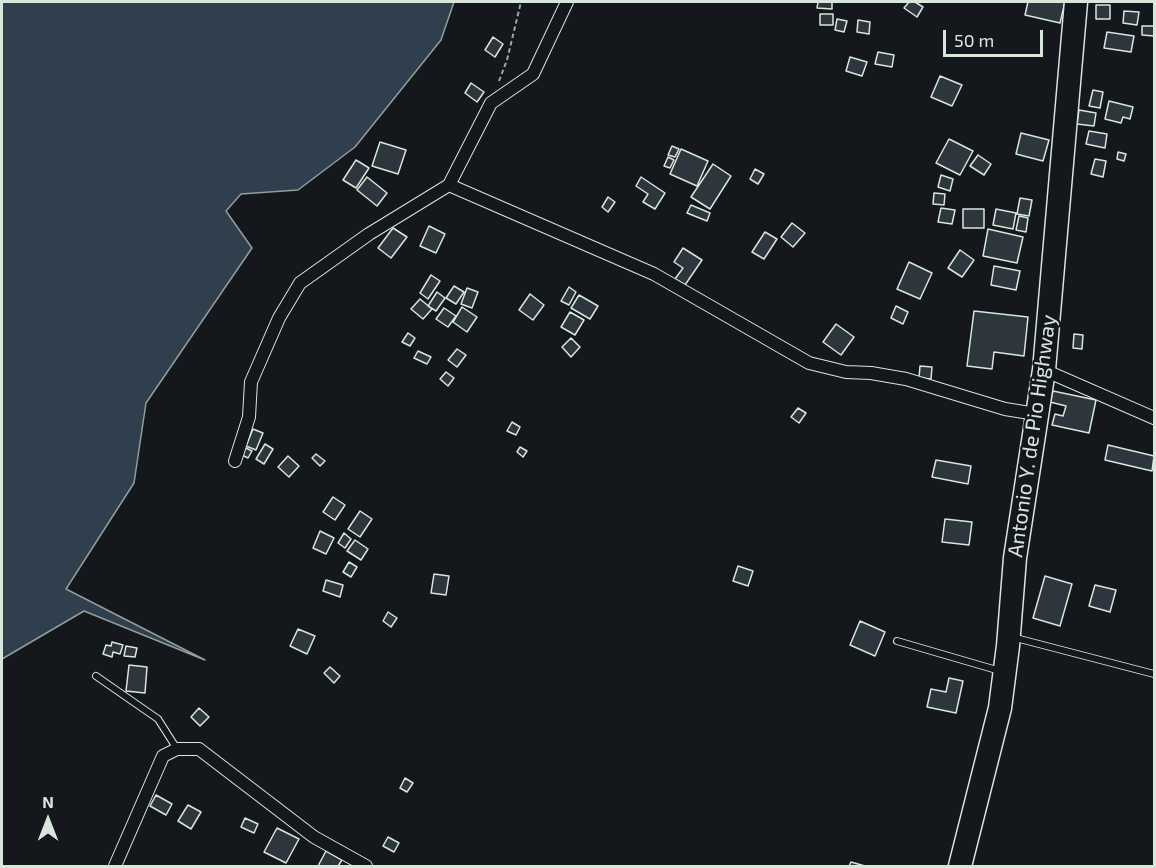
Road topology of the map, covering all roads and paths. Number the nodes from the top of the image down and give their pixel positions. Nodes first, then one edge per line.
1 (521, 2) edge
2 (567, 2) edge
3 (1076, 2) edge
4 (491, 103) junction
5 (449, 185) junction
6 (1044, 370) junction
7 (1036, 414) junction
8 (1155, 418) edge
9 (235, 461) dead end
10 (1009, 636) junction
11 (897, 641) dead end
12 (1004, 673) junction
13 (1155, 674) edge
14 (96, 676) dead end
15 (177, 749) junction
16 (115, 867) edge
17 (366, 867) edge
18 (960, 867) edge

1 - 4 path
2 - 4 street
3 - 6 highway, Antonio Y. de Pio Highway
4 - 5 street
5 - 7 street
5 - 9 street
6 - 7 highway, Antonio Y. de Pio Highway
6 - 8 street
7 - 10 highway, Antonio Y. de Pio Highway
10 - 12 highway, Antonio Y. de Pio Highway
10 - 13 lane
11 - 12 lane
12 - 18 highway, Antonio Y. de Pio Highway
14 - 15 lane
15 - 16 street
15 - 17 street

